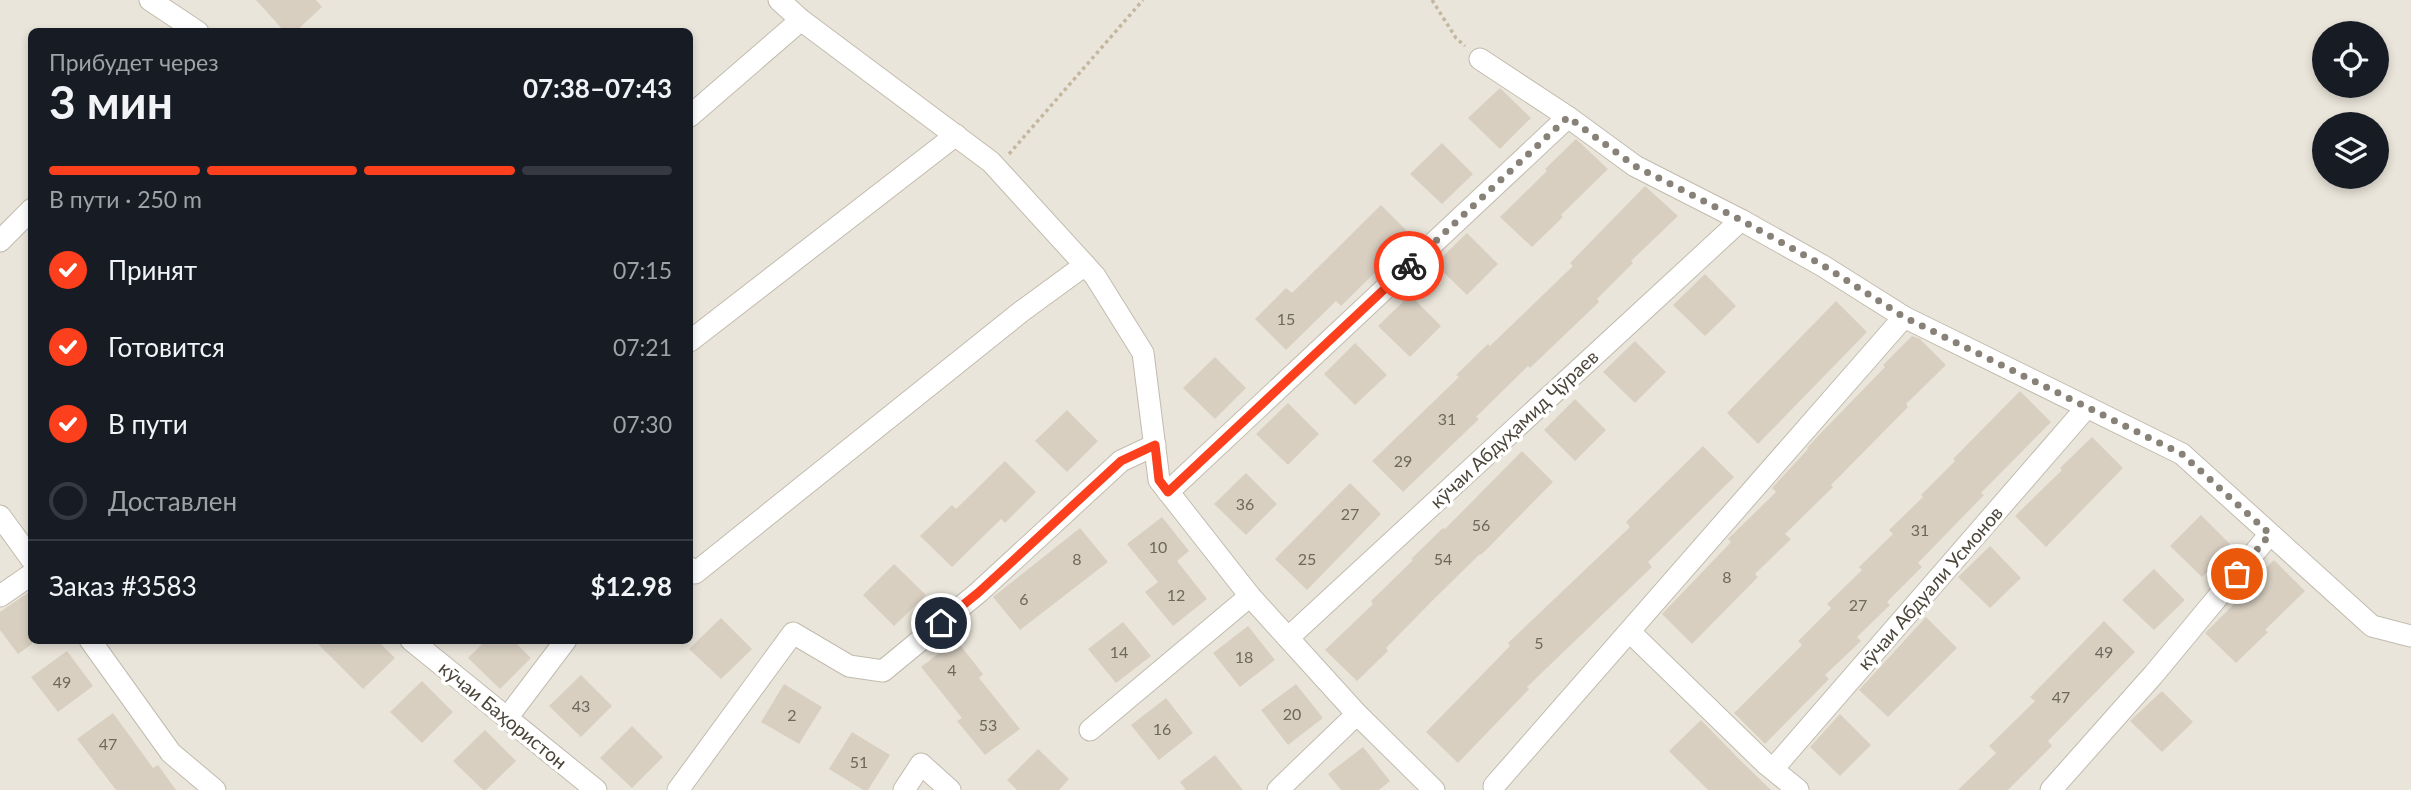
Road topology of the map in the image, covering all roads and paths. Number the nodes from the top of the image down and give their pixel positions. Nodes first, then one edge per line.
1 (150, 0) edge
2 (779, 0) edge
3 (1143, 0) edge
4 (1432, 0) edge
5 (801, 20) junction
6 (192, 28) edge
7 (1480, 59) joint
8 (693, 113) edge
9 (1568, 117) junction
10 (956, 135) junction
11 (998, 168) junction
12 (28, 213) edge
13 (1741, 220) junction
14 (0, 241) edge
15 (1085, 265) junction
16 (1904, 317) junction
17 (693, 339) edge
18 (2087, 407) junction
19 (1155, 445) junction
20 (1168, 492) junction
21 (0, 516) edge
22 (2270, 534) junction
23 (28, 554) edge
24 (693, 571) edge
25 (28, 576) edge
26 (0, 596) edge
27 (1250, 596) junction
28 (1630, 632) junction
29 (2411, 636) edge
30 (1287, 638) junction
31 (93, 644) edge
32 (416, 644) edge
33 (563, 644) edge
34 (1357, 715) junction
35 (506, 718) junction
36 (1090, 730) dead end
37 (1773, 769) junction
38 (1494, 789) edge
39 (215, 790) edge
40 (596, 790) edge
41 (678, 790) edge
42 (904, 790) edge
43 (950, 790) edge
44 (1278, 790) edge
45 (1434, 790) edge
46 (1798, 790) edge
47 (2051, 790) edge

1 - 6 street
2 - 5 street
3 - 11 path
4 - 7 path
5 - 8 street
5 - 10 street
7 - 9 street
9 - 13 street
9 - 20 street
10 - 11 street
10 - 17 street
11 - 15 street
12 - 14 street
13 - 16 street
13 - 30 street, кӯчаи Абдуҳамид Ҷӯраев
15 - 19 street
15 - 24 street
16 - 18 street
16 - 28 street
18 - 22 street
18 - 37 street, кӯчаи Абдуали Усмонов
19 - 20 street
19 - 41 street
20 - 27 street
21 - 23 street
22 - 29 street
22 - 47 street
25 - 26 street
27 - 30 street
27 - 36 street
28 - 37 street
28 - 38 street
30 - 34 street
31 - 39 street
32 - 35 street, кӯчаи Баҳористон
33 - 35 street
34 - 44 street
34 - 45 street
35 - 40 street, кӯчаи Баҳористон
37 - 46 street
42 - 43 street

